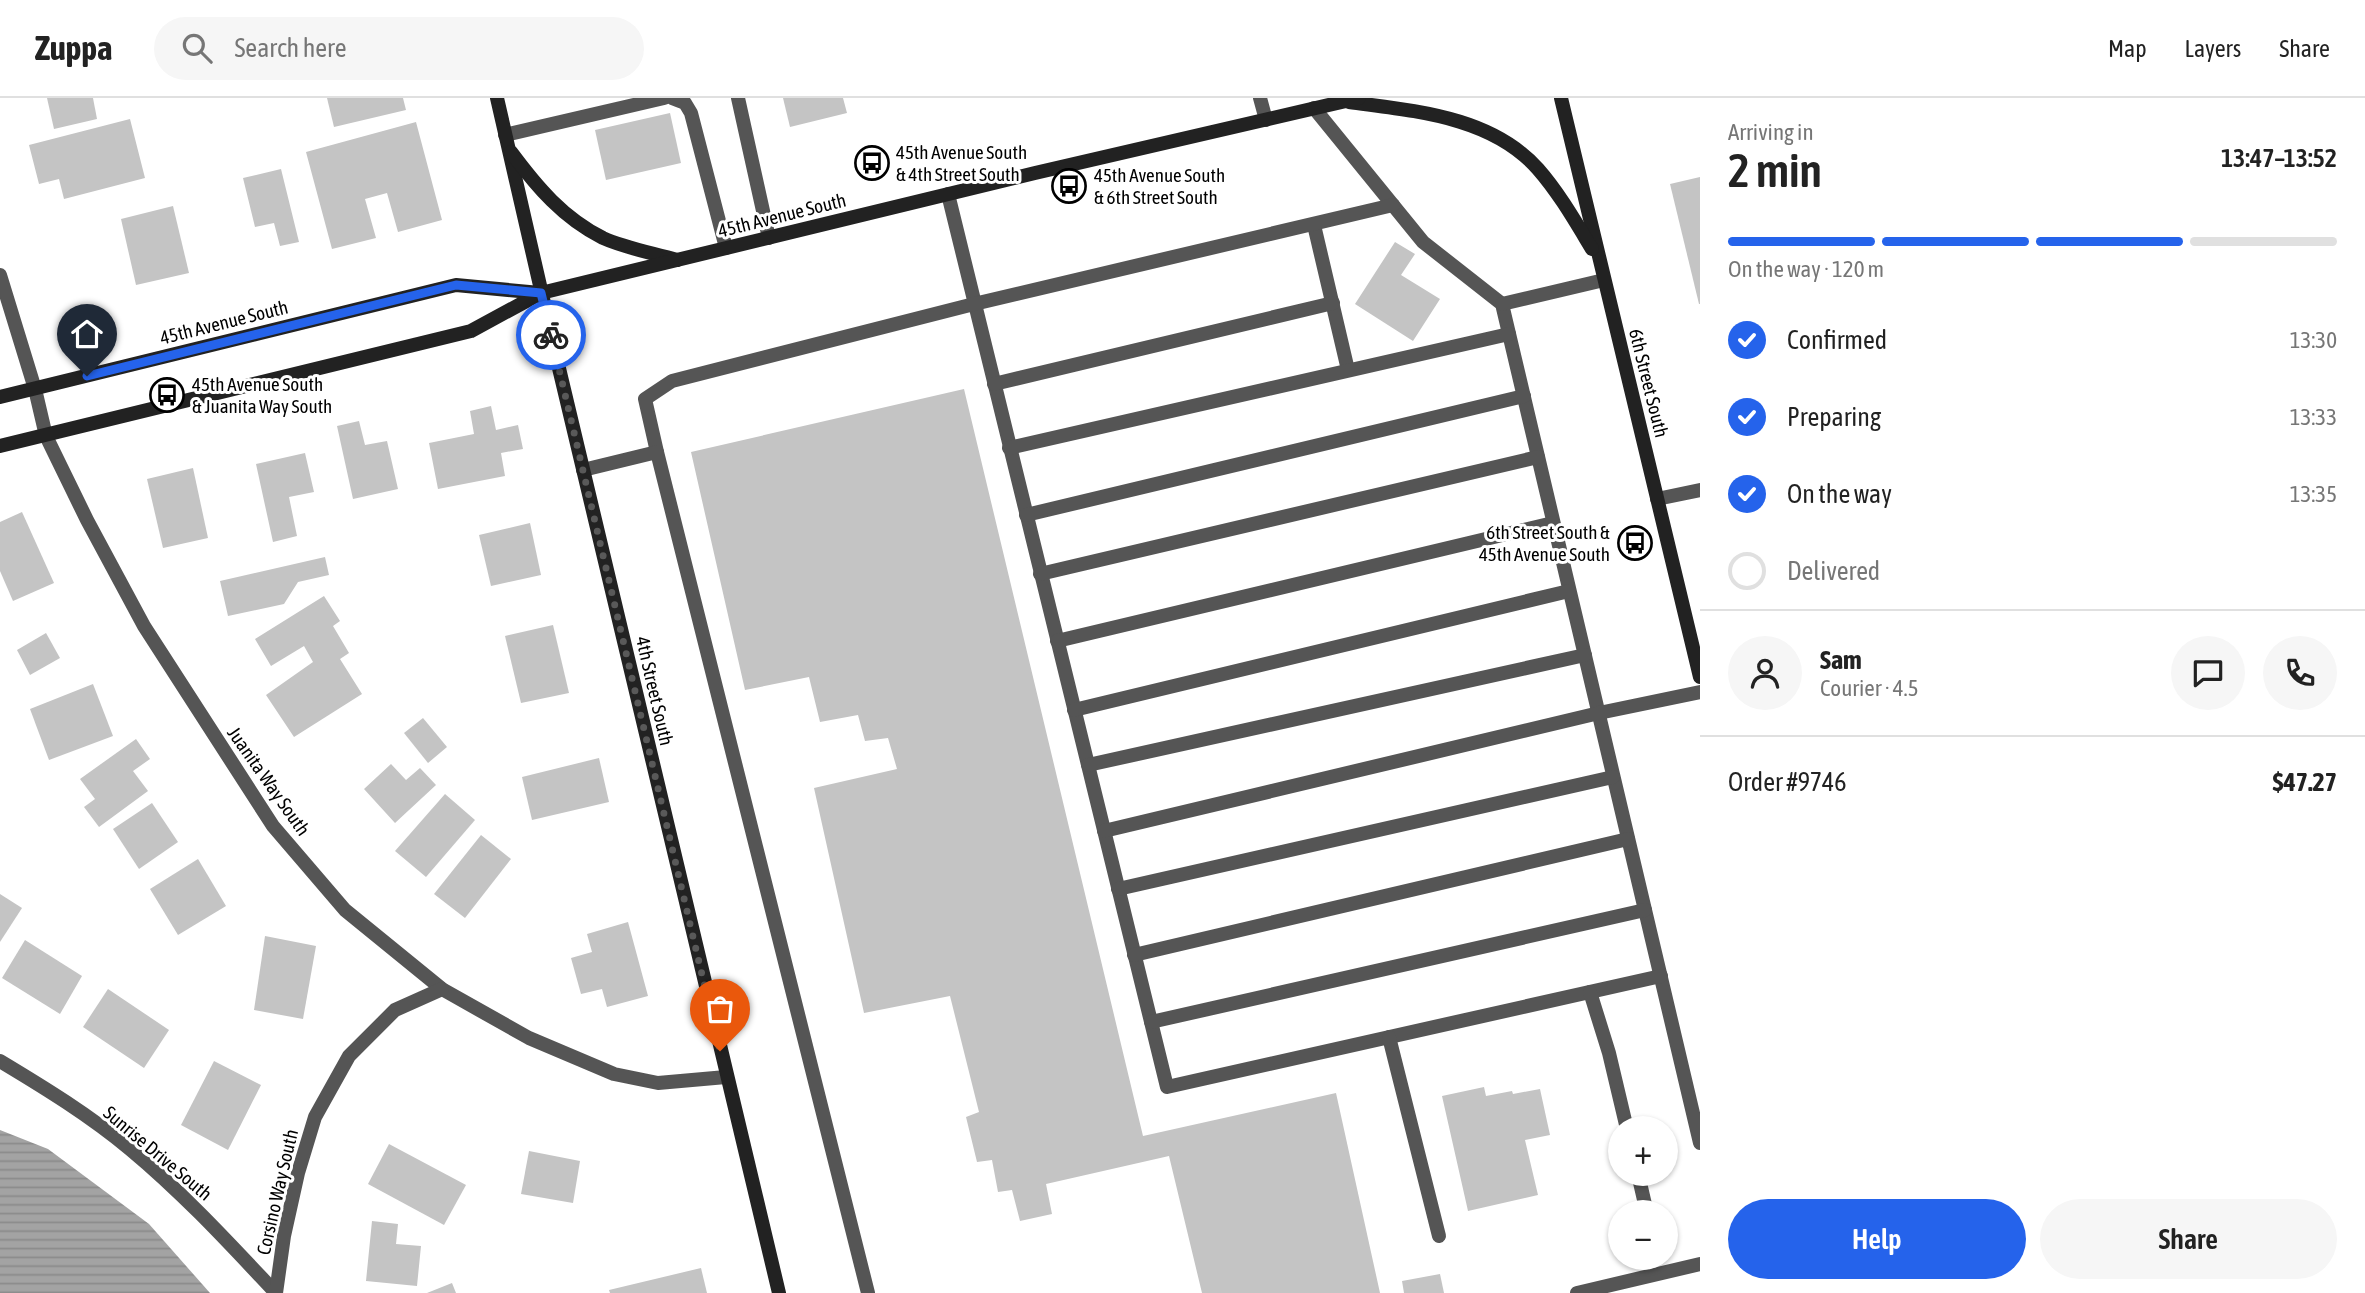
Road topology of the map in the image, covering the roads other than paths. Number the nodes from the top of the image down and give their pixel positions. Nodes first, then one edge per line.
1 (497, 98) edge
2 (664, 98) edge
3 (672, 98) edge
4 (738, 98) edge
5 (1260, 98) edge
6 (1359, 98) edge
7 (1560, 98) edge
8 (1344, 102) junction
9 (1314, 108) junction
10 (1266, 120) junction
11 (507, 142) junction
12 (948, 194) junction
13 (1393, 205) junction
14 (1314, 225) junction
15 (769, 238) junction
16 (726, 248) junction
17 (677, 260) junction
18 (1600, 262) junction
19 (0, 275) edge
20 (1604, 280) junction
21 (541, 293) junction
22 (1332, 303) junction
23 (974, 304) junction
24 (1502, 304) junction
25 (1509, 334) junction
26 (1348, 370) junction
27 (994, 384) junction
28 (35, 389) junction
29 (1524, 396) junction
30 (0, 397) edge
31 (46, 436) junction
32 (0, 446) edge
33 (1009, 448) junction
34 (657, 452) junction
35 (1538, 457) junction
36 (583, 470) junction
37 (1700, 490) edge
38 (1657, 499) junction
39 (1026, 515) junction
40 (1553, 523) junction
41 (1040, 574) junction
42 (1569, 590) junction
43 (1057, 642) junction
44 (1585, 655) junction
45 (1700, 677) edge
46 (1700, 692) edge
47 (1074, 710) junction
48 (1599, 713) junction
49 (1087, 765) junction
50 (1614, 778) junction
51 (1104, 831) junction
52 (1628, 839) junction
53 (1118, 888) junction
54 (1645, 910) junction
55 (1134, 955) junction
56 (1661, 976) junction
57 (442, 989) junction
58 (1590, 992) junction
59 (1151, 1022) junction
60 (1389, 1037) junction
61 (0, 1061) edge
62 (726, 1077) junction
63 (1624, 1116) edge
64 (1700, 1143) edge
65 (1439, 1236) dead end
66 (1700, 1264) edge
67 (1678, 1265) edge
68 (1648, 1270) edge
69 (276, 1293) edge
70 (779, 1293) edge
71 (868, 1293) edge
72 (1577, 1293) edge

1 - 11 street, 4th Street South
2 - 11 street
3 - 16 street
4 - 15 street
5 - 10 street
6 - 8 street, 45th Avenue South
7 - 18 street, 6th Street South
8 - 9 street, 45th Avenue South
8 - 18 street
9 - 10 street, 45th Avenue South
9 - 13 street
10 - 12 street, 45th Avenue South
11 - 17 street
11 - 21 street, 4th Street South
12 - 15 street, 45th Avenue South
12 - 23 street
13 - 14 street
13 - 24 street
14 - 22 street
14 - 23 street
15 - 16 street, 45th Avenue South
16 - 17 street, 45th Avenue South
17 - 21 street, 45th Avenue South
18 - 20 street, 6th Street South
19 - 28 street, Juanita Way South
20 - 24 street
20 - 38 street, 6th Street South
21 - 28 street, 45th Avenue South
21 - 31 street, 45th Avenue South
21 - 36 street, 4th Street South
22 - 26 street
22 - 27 street
23 - 27 street
23 - 34 street
24 - 25 street
25 - 26 street
25 - 29 street
26 - 33 street
27 - 33 street
28 - 30 street, 45th Avenue South
28 - 31 street, Juanita Way South
29 - 35 street
29 - 39 street
31 - 32 street, 45th Avenue South
31 - 57 street, Juanita Way South
33 - 39 street
34 - 36 street
34 - 71 street
35 - 40 street
35 - 41 street
36 - 62 street, 4th Street South
37 - 38 street
38 - 45 street, 6th Street South
39 - 41 street
40 - 42 street
40 - 43 street
41 - 43 street
42 - 44 street
42 - 47 street
43 - 47 street
44 - 48 street
44 - 49 street
46 - 48 street
47 - 49 street
48 - 50 street
48 - 51 street
49 - 51 street
50 - 52 street
50 - 53 street
51 - 53 street
52 - 54 street
52 - 55 street
53 - 55 street
54 - 56 street
54 - 59 street
55 - 59 street
56 - 58 street
56 - 64 street
57 - 62 street, Juanita Way South
57 - 69 street, Corsino Way South
58 - 60 street
58 - 63 street
59 - 60 street
60 - 65 street
61 - 69 street, Sunrise Drive South
62 - 70 street, 4th Street South
66 - 67 street
68 - 72 street

